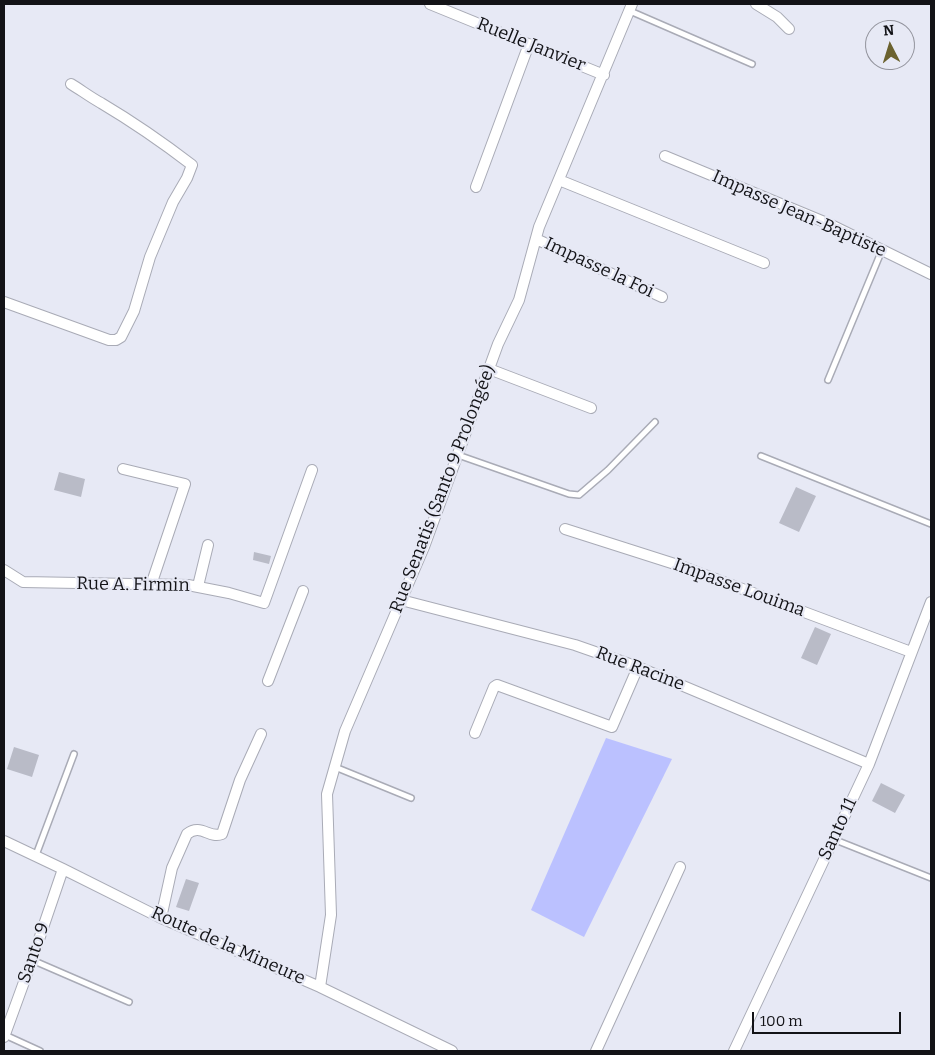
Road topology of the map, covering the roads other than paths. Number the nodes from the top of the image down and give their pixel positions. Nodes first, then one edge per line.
1 (430, 4) edge
2 (756, 4) edge
3 (631, 7) edge
4 (789, 29) dead end
5 (530, 44) junction
6 (752, 64) dead end
7 (604, 75) junction
8 (70, 84) dead end
9 (665, 156) dead end
10 (559, 180) junction
11 (476, 188) dead end
12 (536, 239) junction
13 (882, 250) junction
14 (764, 263) dead end
15 (931, 274) edge
16 (662, 298) dead end
17 (4, 302) edge
18 (489, 369) junction
19 (828, 380) dead end
20 (591, 408) dead end
21 (655, 422) dead end
22 (458, 455) junction
23 (761, 456) dead end
24 (123, 469) dead end
25 (312, 470) dead end
26 (931, 524) edge
27 (565, 529) dead end
28 (208, 545) dead end
29 (4, 570) edge
30 (152, 585) junction
31 (198, 586) junction
32 (302, 591) dead end
33 (402, 600) junction
34 (931, 602) edge
35 (911, 652) junction
36 (638, 667) junction
37 (268, 681) dead end
38 (476, 733) dead end
39 (260, 734) dead end
40 (74, 754) dead end
41 (869, 764) junction
42 (335, 767) junction
43 (410, 798) dead end
44 (833, 839) junction
45 (4, 841) edge
46 (36, 855) junction
47 (680, 867) dead end
48 (63, 868) junction
49 (931, 878) edge
50 (161, 918) junction
51 (32, 960) junction
52 (320, 987) junction
53 (129, 1002) dead end
54 (4, 1036) edge
55 (40, 1051) edge
56 (452, 1051) edge
57 (596, 1051) edge
58 (734, 1051) edge

1 - 5 street, Ruelle Janvier
2 - 4 street
3 - 6 lane
3 - 7 street, Rue Senatis (Santo 9 Prolongée)
5 - 7 street, Ruelle Janvier
5 - 11 street
7 - 10 street, Rue Senatis (Santo 9 Prolongée)
8 - 17 street
9 - 13 street, Impasse Jean-Baptiste
10 - 12 street, Rue Senatis (Santo 9 Prolongée)
10 - 14 street
12 - 16 street, Impasse la Foi
12 - 18 street, Rue Senatis (Santo 9 Prolongée)
13 - 15 street, Impasse Jean-Baptiste
13 - 19 lane
18 - 20 street
18 - 22 street, Rue Senatis (Santo 9 Prolongée)
21 - 22 lane
22 - 33 street, Rue Senatis (Santo 9 Prolongée)
23 - 26 lane
24 - 30 street
25 - 31 street, Rue A. Firmin
27 - 35 street, Impasse Louima
28 - 31 street
29 - 30 street, Rue A. Firmin
30 - 31 street, Rue A. Firmin
32 - 37 street
33 - 36 street, Rue Racine
33 - 42 street, Rue Senatis (Santo 9 Prolongée)
34 - 35 street, Santo 11
35 - 41 street, Santo 11
36 - 38 street
36 - 41 street, Rue Racine
39 - 50 street
40 - 46 lane
41 - 44 street, Santo 11
42 - 43 lane
42 - 52 street, Rue Senatis (Santo 9 Prolongée)
44 - 49 lane
44 - 58 street, Santo 11
45 - 46 street, Route de la Mineure
46 - 48 street, Route de la Mineure
47 - 57 street
48 - 50 street, Route de la Mineure
48 - 51 street, Santo 9
50 - 52 street, Route de la Mineure
51 - 53 lane
51 - 54 street, Santo 9
52 - 56 street, Route de la Mineure
54 - 55 lane

